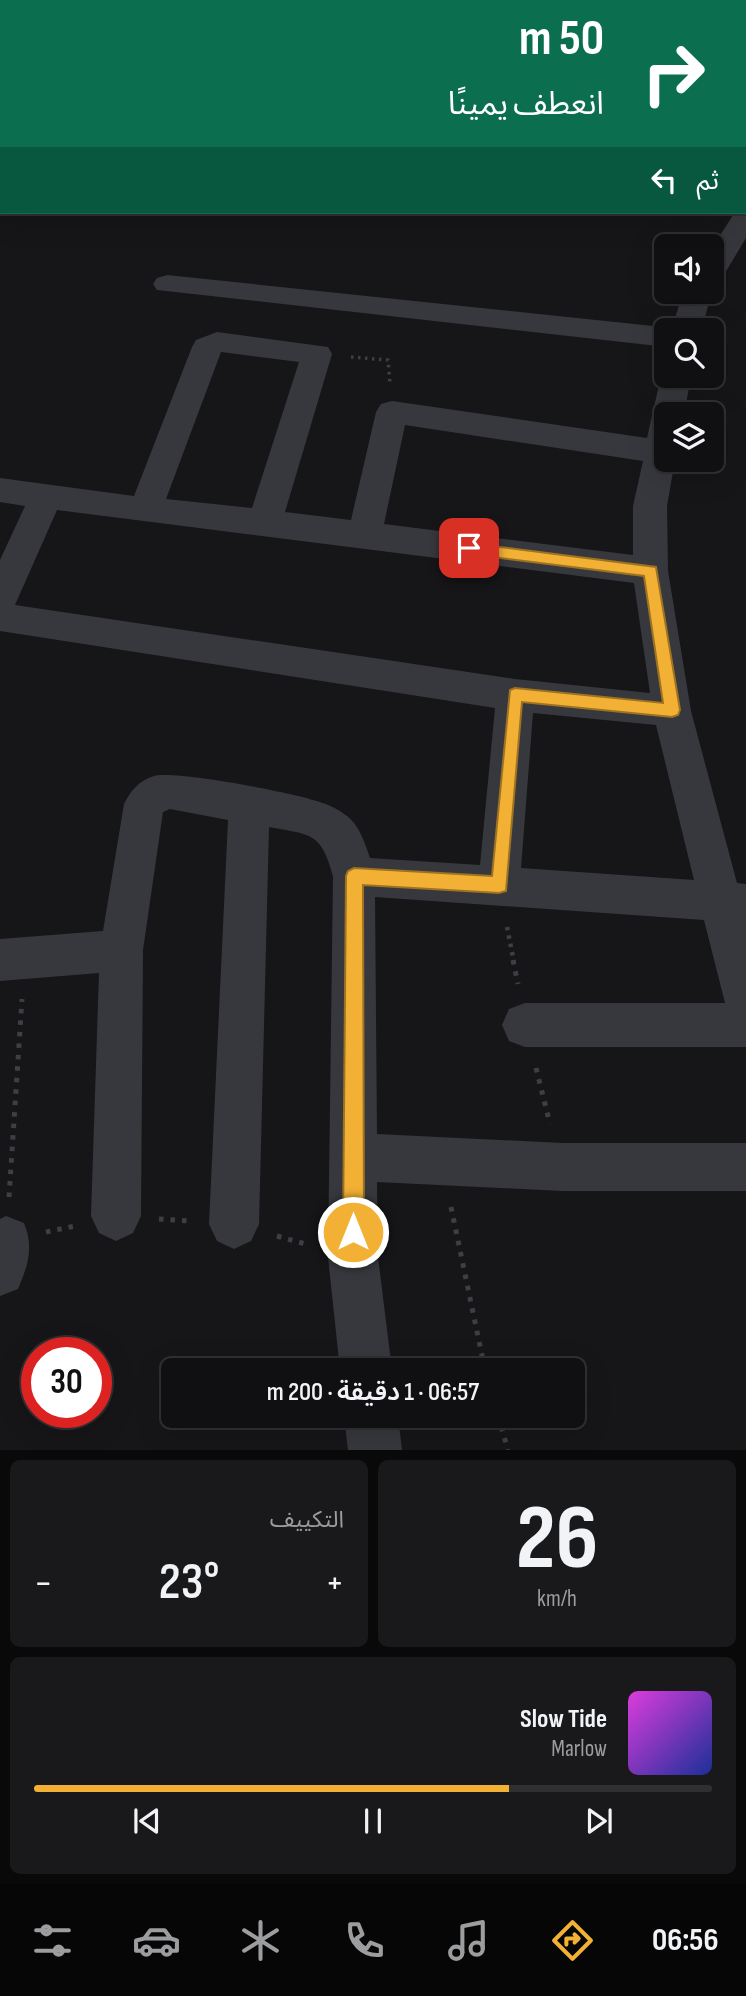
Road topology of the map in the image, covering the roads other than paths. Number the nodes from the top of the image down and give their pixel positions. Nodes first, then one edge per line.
1 (746, 215) edge
2 (724, 252) edge
3 (167, 284) dead end
4 (654, 336) edge
5 (654, 435) edge
6 (656, 472) edge
7 (0, 490) edge
8 (46, 497) junction
9 (145, 510) junction
10 (265, 522) junction
11 (365, 535) junction
12 (650, 571) junction
13 (0, 599) edge
14 (0, 617) edge
15 (515, 695) junction
16 (672, 710) junction
17 (248, 804) junction
18 (354, 876) junction
19 (499, 885) junction
20 (734, 903) edge
21 (121, 950) junction
22 (12, 960) edge
23 (746, 999) edge
24 (525, 1025) road end
25 (746, 1025) edge
26 (354, 1157) junction
27 (746, 1167) edge
28 (116, 1216) road end
29 (234, 1224) road end
30 (365, 1358) edge
31 (372, 1428) edge
32 (375, 1450) edge

1 - 2 street
3 - 4 street
5 - 11 street
6 - 12 street
7 - 8 street
8 - 9 street
8 - 13 street
9 - 10 street
9 - 10 street
10 - 11 street
11 - 12 street
12 - 16 street
14 - 15 street
15 - 16 street
15 - 19 street
16 - 20 street
17 - 18 street
17 - 21 street
17 - 29 street
18 - 19 street
18 - 26 street
19 - 20 street
20 - 23 street
21 - 22 street
21 - 28 street
24 - 25 street
26 - 27 street
26 - 30 street
31 - 32 street

